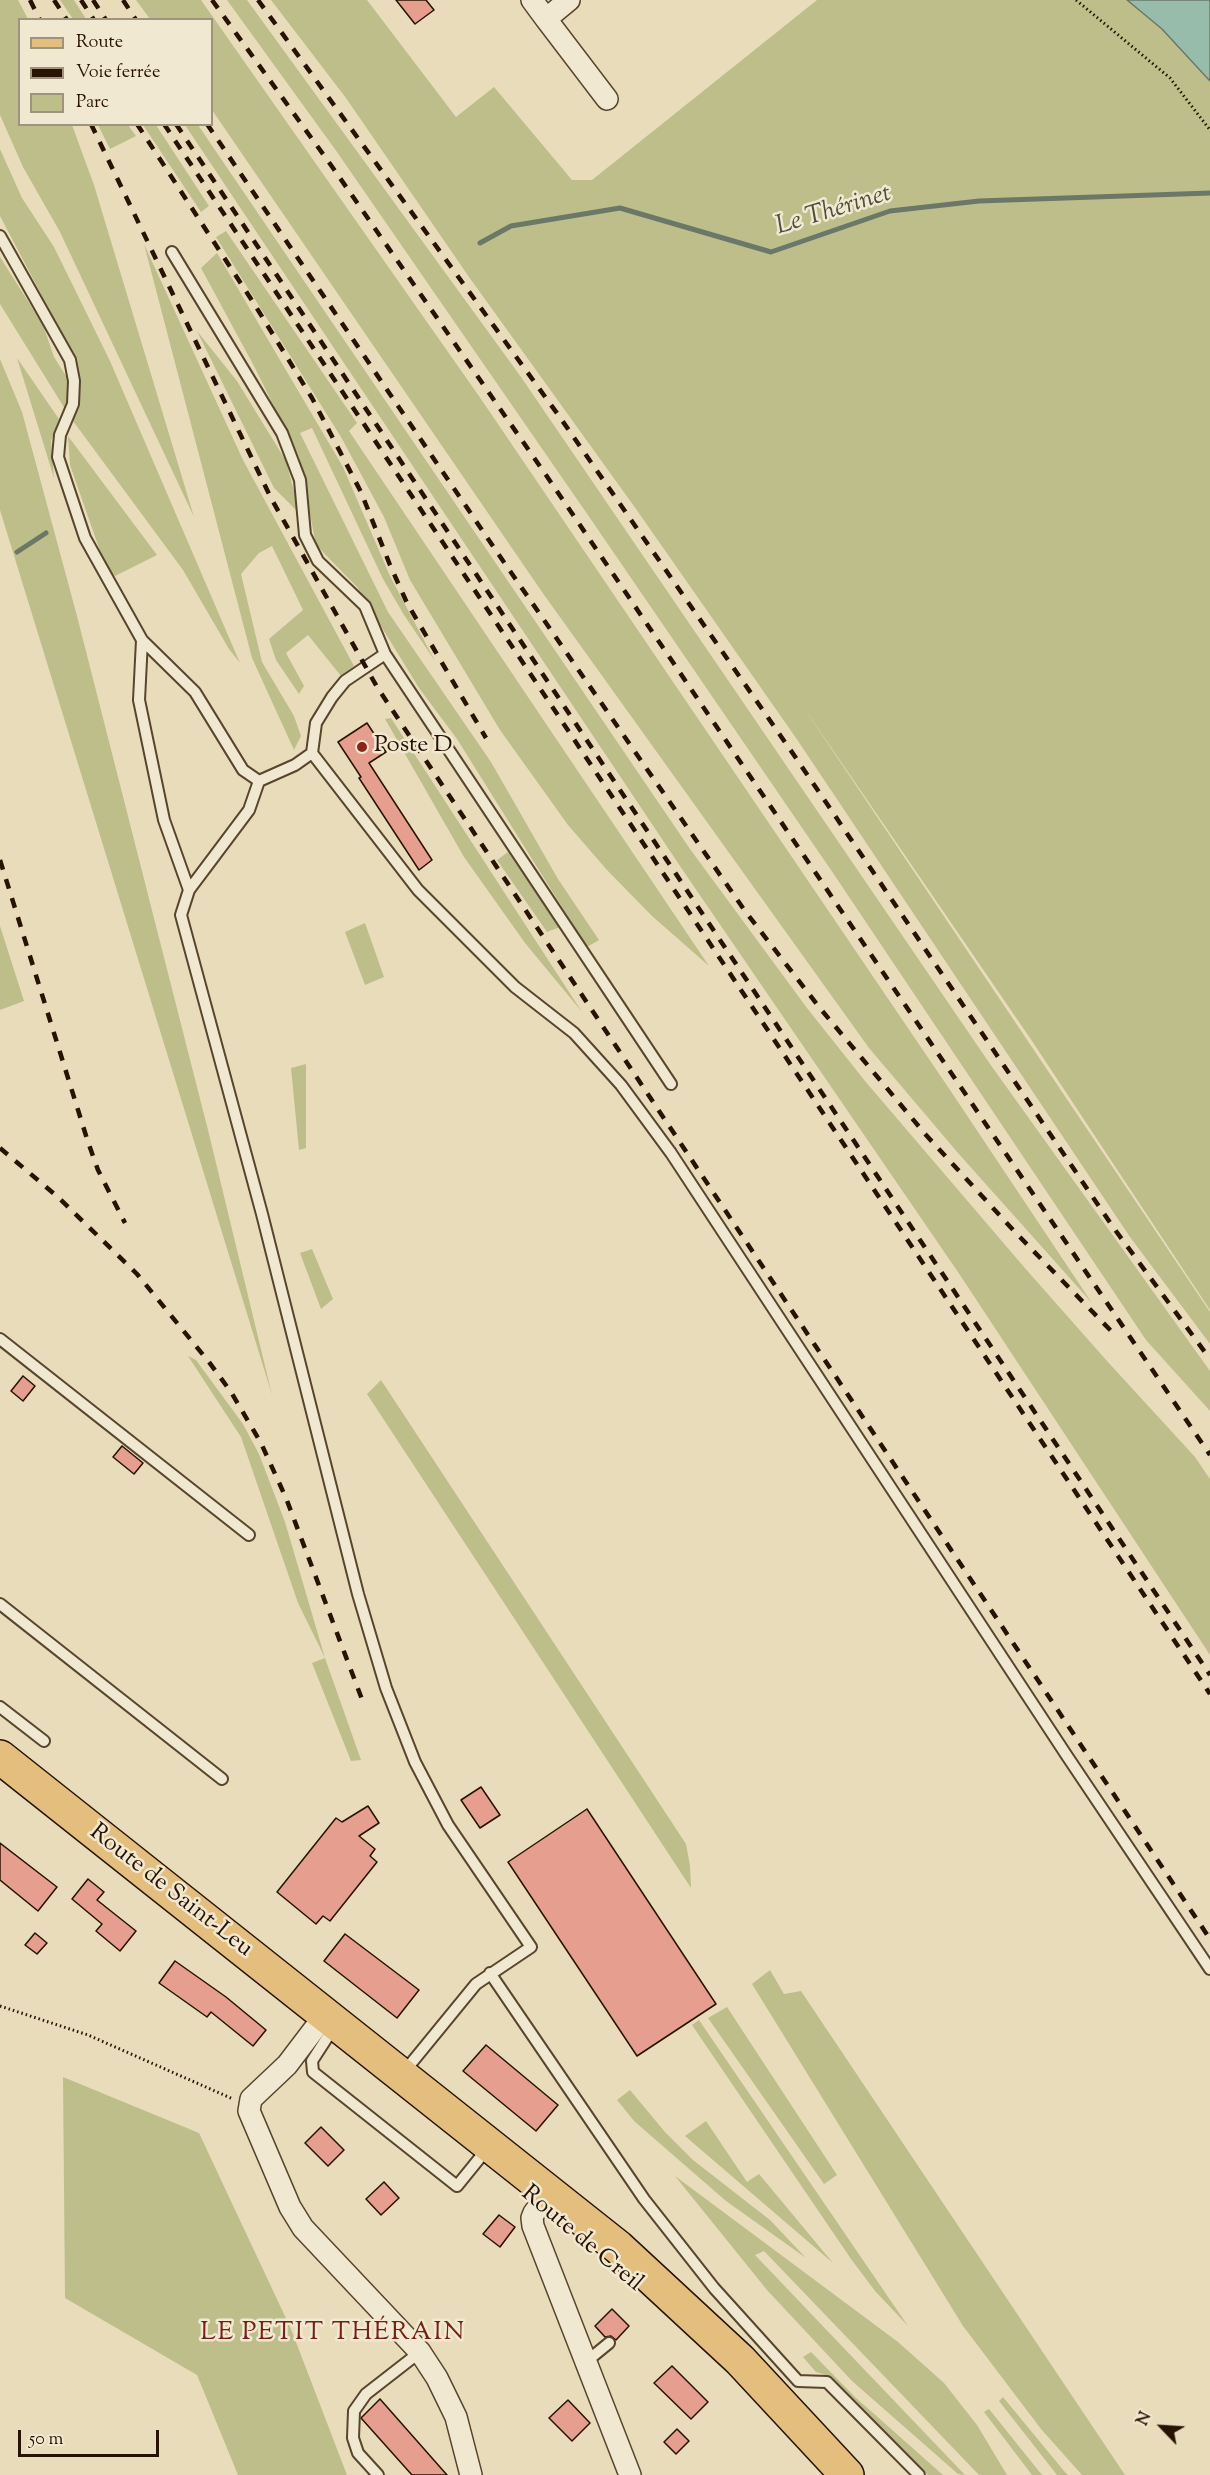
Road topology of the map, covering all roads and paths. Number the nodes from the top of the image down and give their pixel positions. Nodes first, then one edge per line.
1 (532, 0) edge
2 (569, 0) edge
3 (1076, 0) edge
4 (546, 19) junction
5 (607, 99) dead end
6 (1210, 130) edge
7 (0, 236) edge
8 (172, 252) dead end
9 (142, 640) junction
10 (385, 654) junction
11 (312, 753) junction
12 (259, 781) junction
13 (189, 890) junction
14 (671, 1084) dead end
15 (0, 1339) edge
16 (249, 1535) dead end
17 (0, 1605) edge
18 (0, 1707) edge
19 (44, 1741) dead end
20 (0, 1757) edge
21 (0, 1778) edge
22 (222, 1779) dead end
23 (1210, 1970) edge
24 (490, 1973) junction
25 (0, 2006) edge
26 (329, 2026) junction
27 (398, 2081) junction
28 (249, 2104) junction
29 (486, 2150) junction
30 (545, 2198) junction
31 (609, 2343) dead end
32 (420, 2352) junction
33 (587, 2361) junction
34 (378, 2475) edge
35 (471, 2475) edge
36 (630, 2475) edge
37 (825, 2475) edge
38 (847, 2475) edge
39 (919, 2475) edge

1 - 4 street
2 - 4 street
3 - 6 path
4 - 5 street
7 - 9 lane
8 - 10 lane
9 - 12 lane
9 - 13 lane
10 - 11 lane
10 - 14 lane
11 - 12 lane
11 - 23 lane
12 - 13 lane
13 - 24 lane
15 - 16 lane
17 - 22 lane
18 - 19 lane
20 - 26 main road, Route de Saint-Leu
21 - 26 main road, Route de Saint-Leu
24 - 27 lane
24 - 39 lane
25 - 28 path
26 - 27 main road, Route de Creil
26 - 28 street
26 - 29 lane
27 - 29 main road, Route de Creil
28 - 32 street
29 - 30 main road, Route de Creil
30 - 33 street
30 - 37 main road, Route de Creil
30 - 38 main road, Route de Creil
31 - 33 lane
32 - 34 lane
32 - 35 street
33 - 36 street

